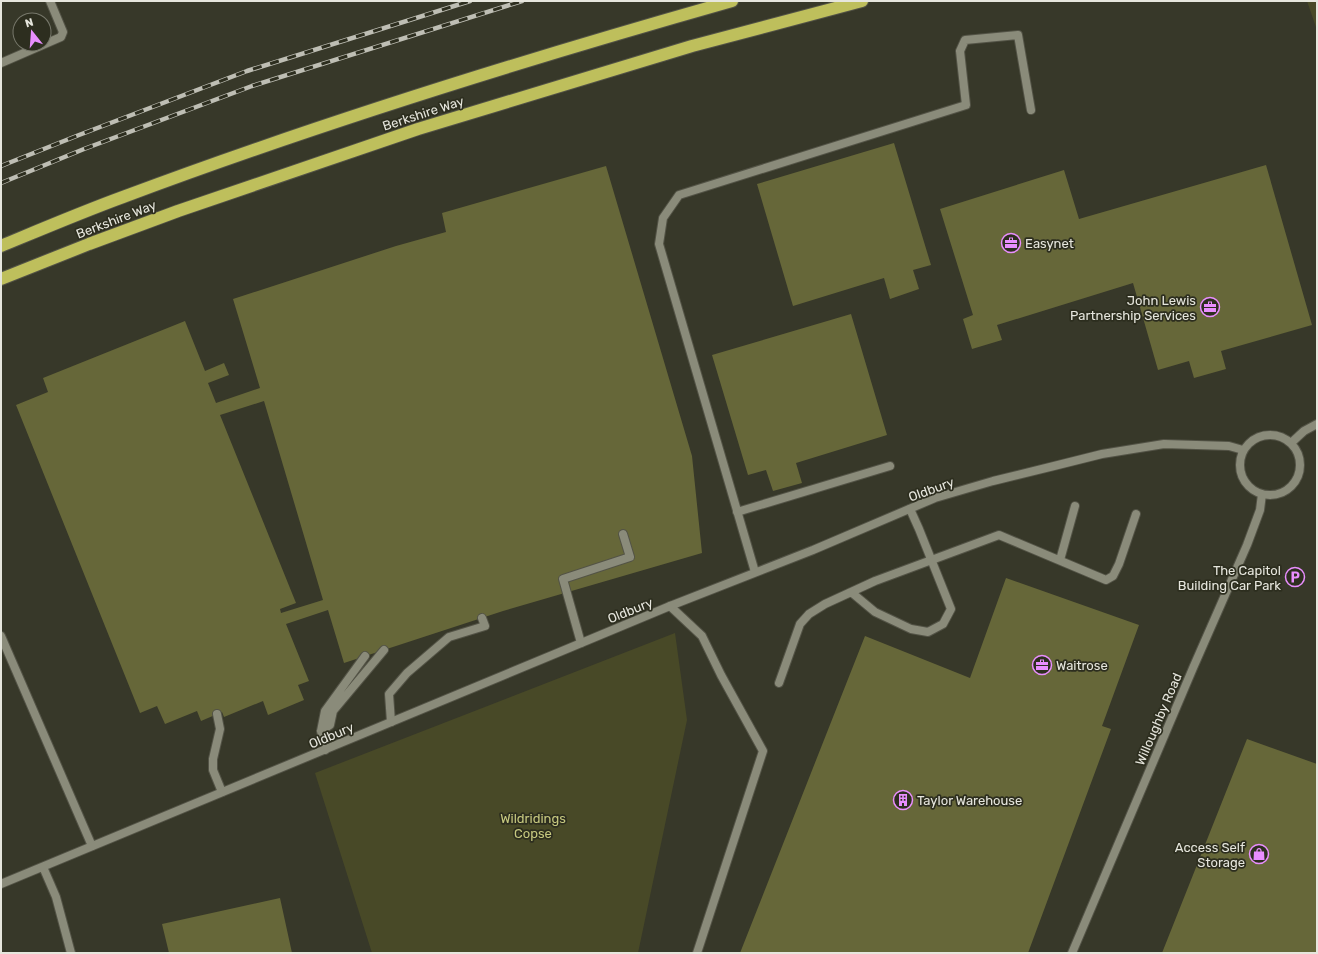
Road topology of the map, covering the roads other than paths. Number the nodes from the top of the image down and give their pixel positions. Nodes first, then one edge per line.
1 (50, 1) edge
2 (732, 1) edge
3 (862, 1) edge
4 (1, 63) edge
5 (1031, 110) dead end
6 (1, 246) edge
7 (4, 278) edge
8 (1317, 424) edge
9 (1291, 443) junction
10 (1243, 450) junction
11 (890, 466) dead end
12 (1262, 494) junction
13 (1075, 506) dead end
14 (910, 509) junction
15 (737, 512) junction
16 (1136, 514) dead end
17 (624, 534) dead end
18 (1060, 560) junction
19 (932, 561) junction
20 (755, 572) junction
21 (851, 592) junction
22 (670, 606) junction
23 (482, 618) dead end
24 (1, 636) edge
25 (581, 643) junction
26 (384, 650) dead end
27 (366, 656) dead end
28 (779, 684) dead end
29 (217, 714) dead end
30 (391, 722) junction
31 (321, 732) junction
32 (325, 750) junction
33 (222, 792) junction
34 (92, 846) junction
35 (43, 867) junction
36 (1, 884) edge
37 (71, 953) edge
38 (697, 953) edge
39 (1072, 953) edge

1 - 4 street
2 - 6 highway, Berkshire Way
3 - 7 highway, Berkshire Way
5 - 15 street
8 - 9 street
9 - 10 street
9 - 12 street
10 - 12 street
10 - 14 street, Oldbury
11 - 15 street
12 - 39 street, Willoughby Road
13 - 18 street
14 - 19 street
14 - 20 street, Oldbury
15 - 20 street
16 - 18 street
17 - 25 street
18 - 19 street
19 - 21 street
19 - 21 street
20 - 22 street, Oldbury
21 - 28 street
22 - 25 street, Oldbury
22 - 38 street
23 - 30 street
24 - 34 street
25 - 30 street, Oldbury
26 - 31 street
27 - 31 street
29 - 33 street
30 - 32 street, Oldbury
31 - 32 street
32 - 33 street, Oldbury
33 - 34 street, Oldbury
34 - 35 street, Oldbury
35 - 36 street, Oldbury
35 - 37 street

